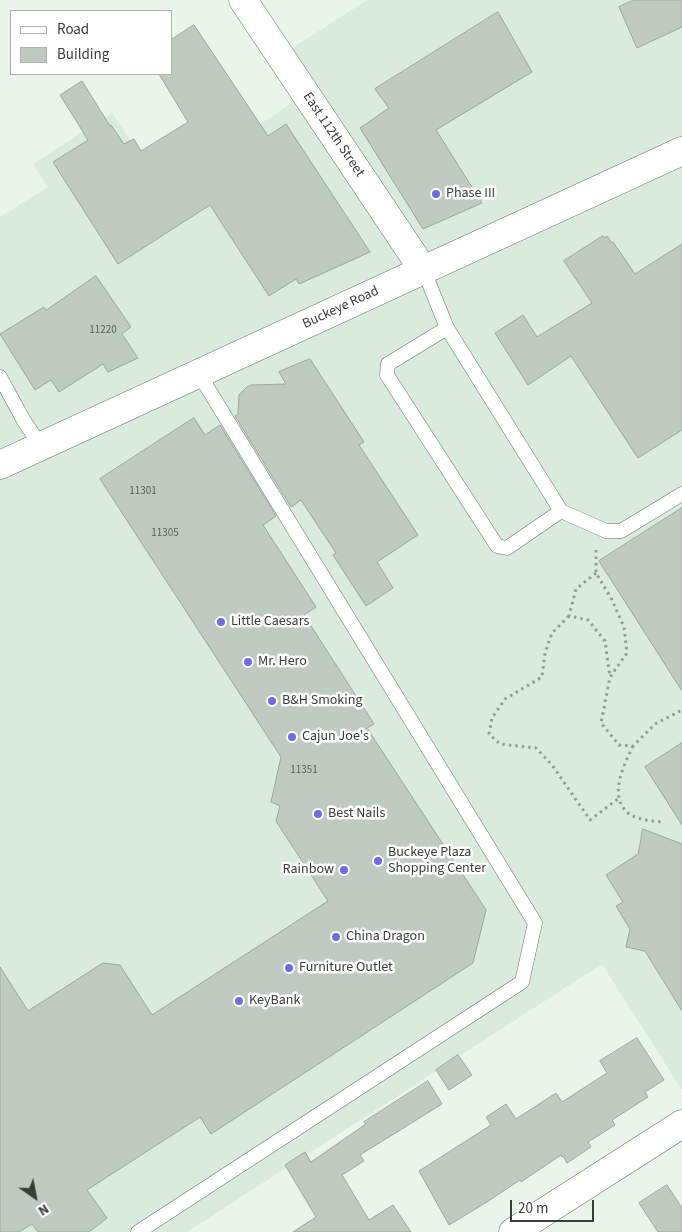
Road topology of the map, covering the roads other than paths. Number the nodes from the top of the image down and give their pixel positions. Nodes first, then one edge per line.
1 (243, 0) edge
2 (681, 154) edge
3 (424, 270) junction
4 (447, 328) junction
5 (199, 374) junction
6 (0, 377) edge
7 (40, 446) junction
8 (0, 465) edge
9 (682, 494) edge
10 (561, 511) junction
11 (682, 1124) edge
12 (138, 1232) edge
13 (514, 1232) edge

1 - 3 street, East 112th Street
2 - 3 street, Buckeye Road
3 - 4 lane
3 - 5 street, Buckeye Road
4 - 10 lane
4 - 10 lane
5 - 7 street, Buckeye Road
5 - 12 lane
6 - 7 lane
7 - 8 street, Buckeye Road
9 - 10 lane
11 - 13 street

